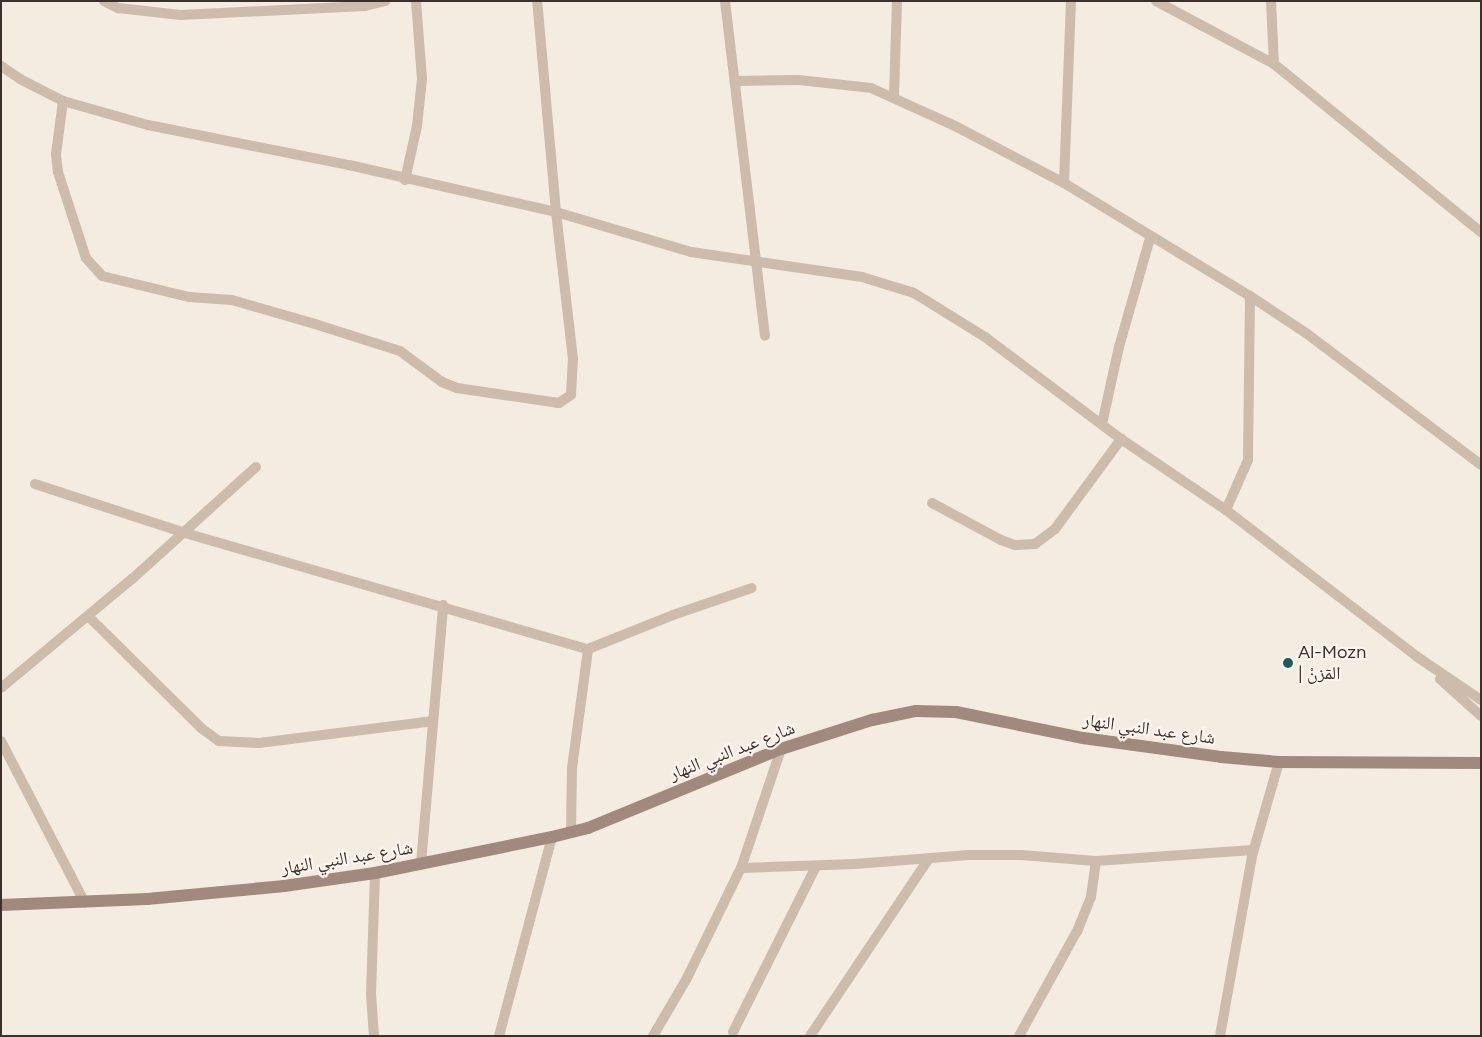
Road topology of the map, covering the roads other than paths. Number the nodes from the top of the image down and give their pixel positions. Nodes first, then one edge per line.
1 (104, 1) edge
2 (385, 1) edge
3 (416, 1) edge
4 (537, 1) edge
5 (725, 1) edge
6 (897, 1) edge
7 (1071, 1) edge
8 (1156, 1) edge
9 (1272, 1) edge
10 (267, 5) edge
11 (1274, 64) junction
12 (1, 66) edge
13 (737, 81) junction
14 (894, 96) junction
15 (63, 100) junction
16 (405, 180) junction
17 (1064, 183) junction
18 (556, 212) junction
19 (1481, 232) edge
20 (1150, 238) junction
21 (758, 262) junction
22 (1250, 296) junction
23 (765, 336) dead end
24 (1102, 424) junction
25 (1121, 439) junction
26 (1481, 465) edge
27 (256, 467) dead end
28 (35, 484) dead end
29 (932, 504) dead end
30 (1226, 510) junction
31 (185, 533) junction
32 (752, 588) dead end
33 (444, 605) junction
34 (88, 616) junction
35 (588, 650) junction
36 (1416, 656) junction
37 (1, 688) edge
38 (1481, 700) edge
39 (1481, 716) edge
40 (432, 721) junction
41 (1, 741) edge
42 (781, 749) junction
43 (1279, 762) junction
44 (1481, 763) edge
45 (572, 832) junction
46 (552, 837) junction
47 (1253, 850) junction
48 (929, 858) junction
49 (1096, 861) junction
50 (421, 864) junction
51 (816, 866) junction
52 (741, 868) junction
53 (375, 873) junction
54 (85, 903) junction
55 (1, 905) edge
56 (733, 1032) dead end
57 (374, 1036) edge
58 (499, 1036) edge
59 (652, 1036) edge
60 (810, 1036) edge
61 (1019, 1036) edge
62 (1220, 1036) edge

1 - 10 street
2 - 10 street
3 - 16 street
4 - 18 street
5 - 13 street
6 - 14 street
7 - 17 street
8 - 11 street
9 - 11 street
11 - 19 street
12 - 15 street
13 - 14 street
13 - 21 street
14 - 17 street
15 - 16 street
15 - 18 street
16 - 18 street
17 - 20 street
18 - 21 street
20 - 22 street
20 - 24 street
21 - 23 street
21 - 24 street
22 - 26 street
22 - 30 street
24 - 25 street
25 - 29 street
25 - 30 street
27 - 31 street
28 - 31 street
30 - 36 street
31 - 33 street
31 - 34 street
32 - 35 street
33 - 35 street
33 - 40 street
34 - 37 street
34 - 40 street
35 - 45 street
36 - 38 street
36 - 39 street
40 - 50 street
41 - 54 street
42 - 43 street, شارع عبد النبي النهار
42 - 45 street, شارع عبد النبي النهار
42 - 52 street
43 - 44 street, شارع عبد النبي النهار
43 - 47 street
45 - 46 street, شارع عبد النبي النهار
46 - 50 street, شارع عبد النبي النهار
46 - 58 street
47 - 49 street
47 - 62 street
48 - 49 street
48 - 51 street
48 - 60 street
49 - 61 street
50 - 53 street, شارع عبد النبي النهار
51 - 52 street
51 - 56 street
52 - 59 street
53 - 54 street, شارع عبد النبي النهار
53 - 57 street
54 - 55 street, شارع عبد النبي النهار

